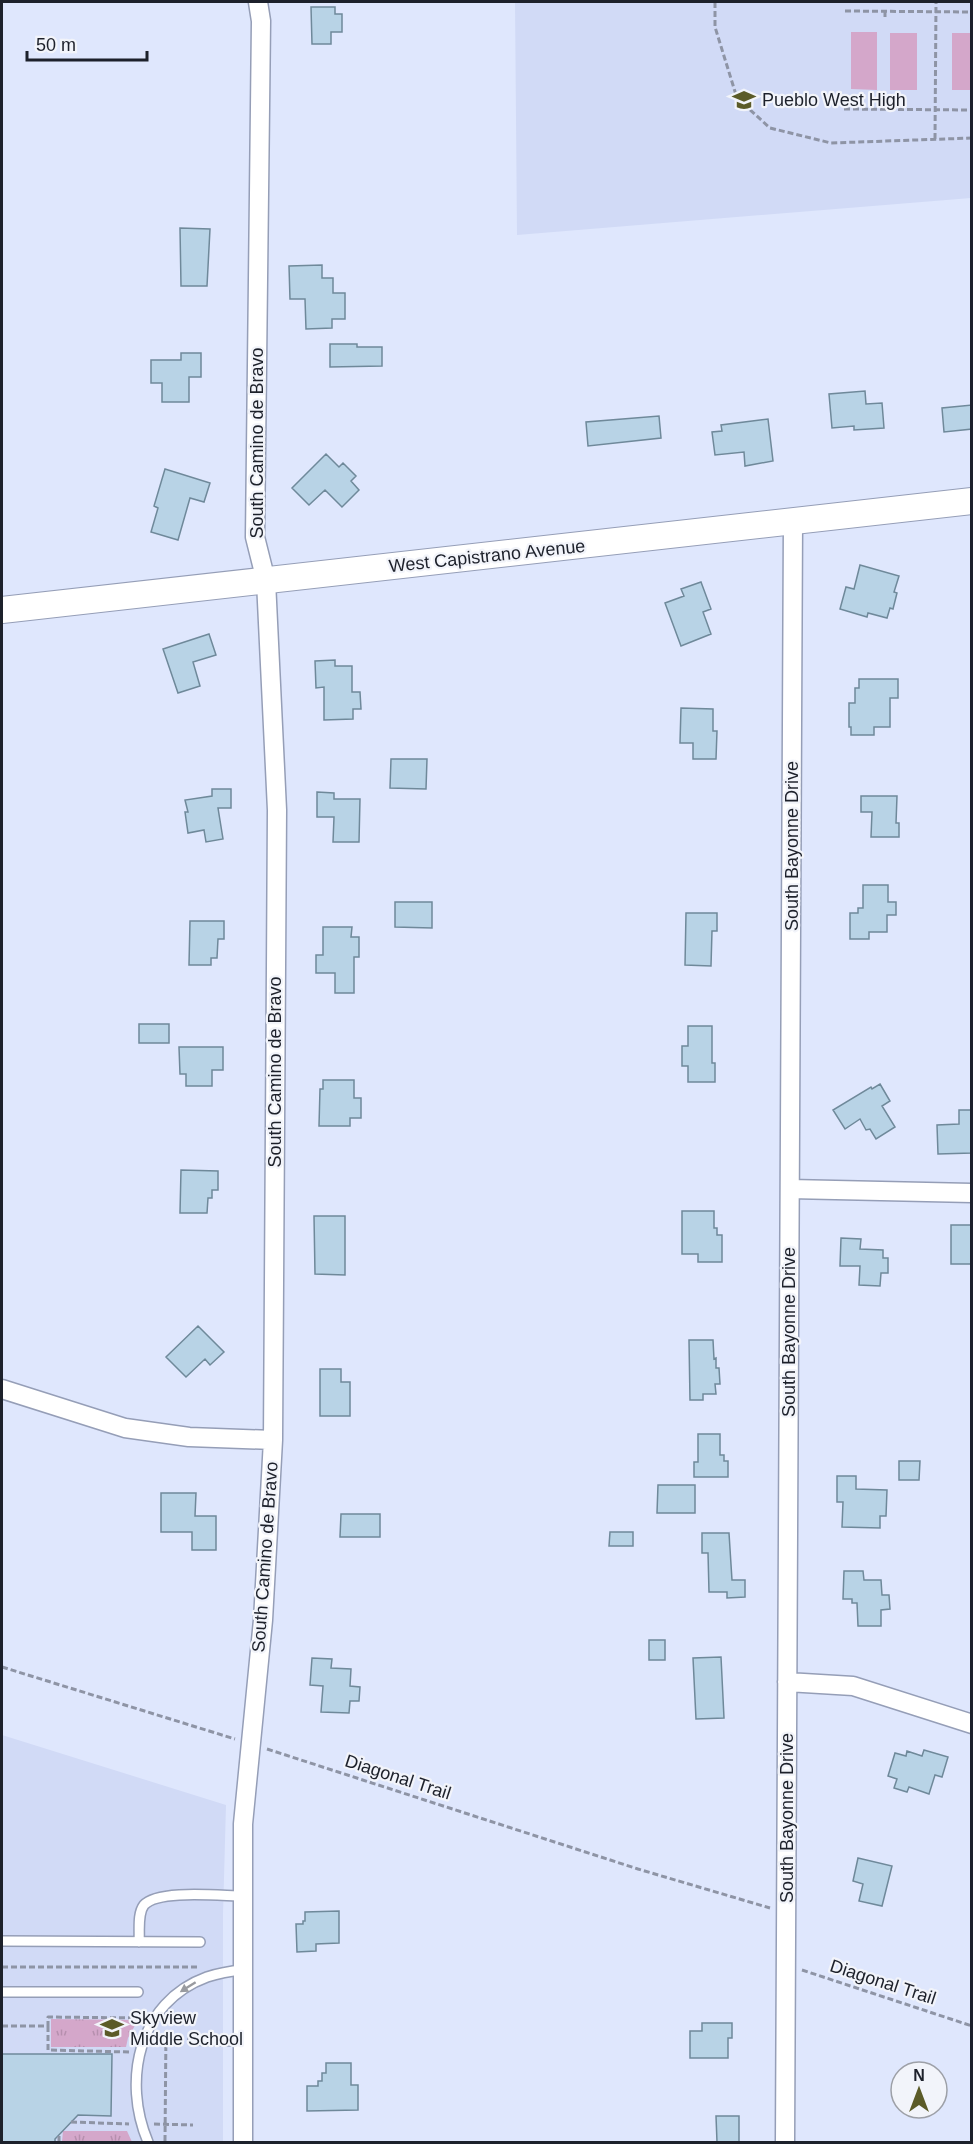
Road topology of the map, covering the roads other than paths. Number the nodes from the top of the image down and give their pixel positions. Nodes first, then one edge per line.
1 (258, 2) edge
2 (972, 501) edge
3 (793, 521) junction
4 (266, 581) junction
5 (2, 610) edge
6 (790, 1189) junction
7 (972, 1193) edge
8 (2, 1389) edge
9 (273, 1440) junction
10 (787, 1682) junction
11 (972, 1724) edge
12 (244, 1896) junction
13 (2, 1941) edge
14 (140, 1942) junction
15 (200, 1942) dead end
16 (243, 1970) junction
17 (2, 1992) edge
18 (138, 1992) dead end
19 (193, 2040) dead end
20 (242, 2041) junction
21 (148, 2142) edge
22 (243, 2142) edge
23 (785, 2142) edge

1 - 4 street, South Camino de Bravo
2 - 3 street, West Capistrano Avenue
3 - 4 street, West Capistrano Avenue
3 - 6 street, South Bayonne Drive
4 - 5 street, West Capistrano Avenue
4 - 9 street, South Camino de Bravo
6 - 7 street
6 - 10 street, South Bayonne Drive
8 - 9 street
9 - 12 street, South Camino de Bravo
10 - 11 street
10 - 23 street, South Bayonne Drive
12 - 14 lane
12 - 16 street, South Camino de Bravo
13 - 14 lane
14 - 15 lane
16 - 20 street, South Camino de Bravo
16 -> 21 lane
17 - 18 lane
19 - 20 lane
20 - 22 street, South Camino de Bravo

